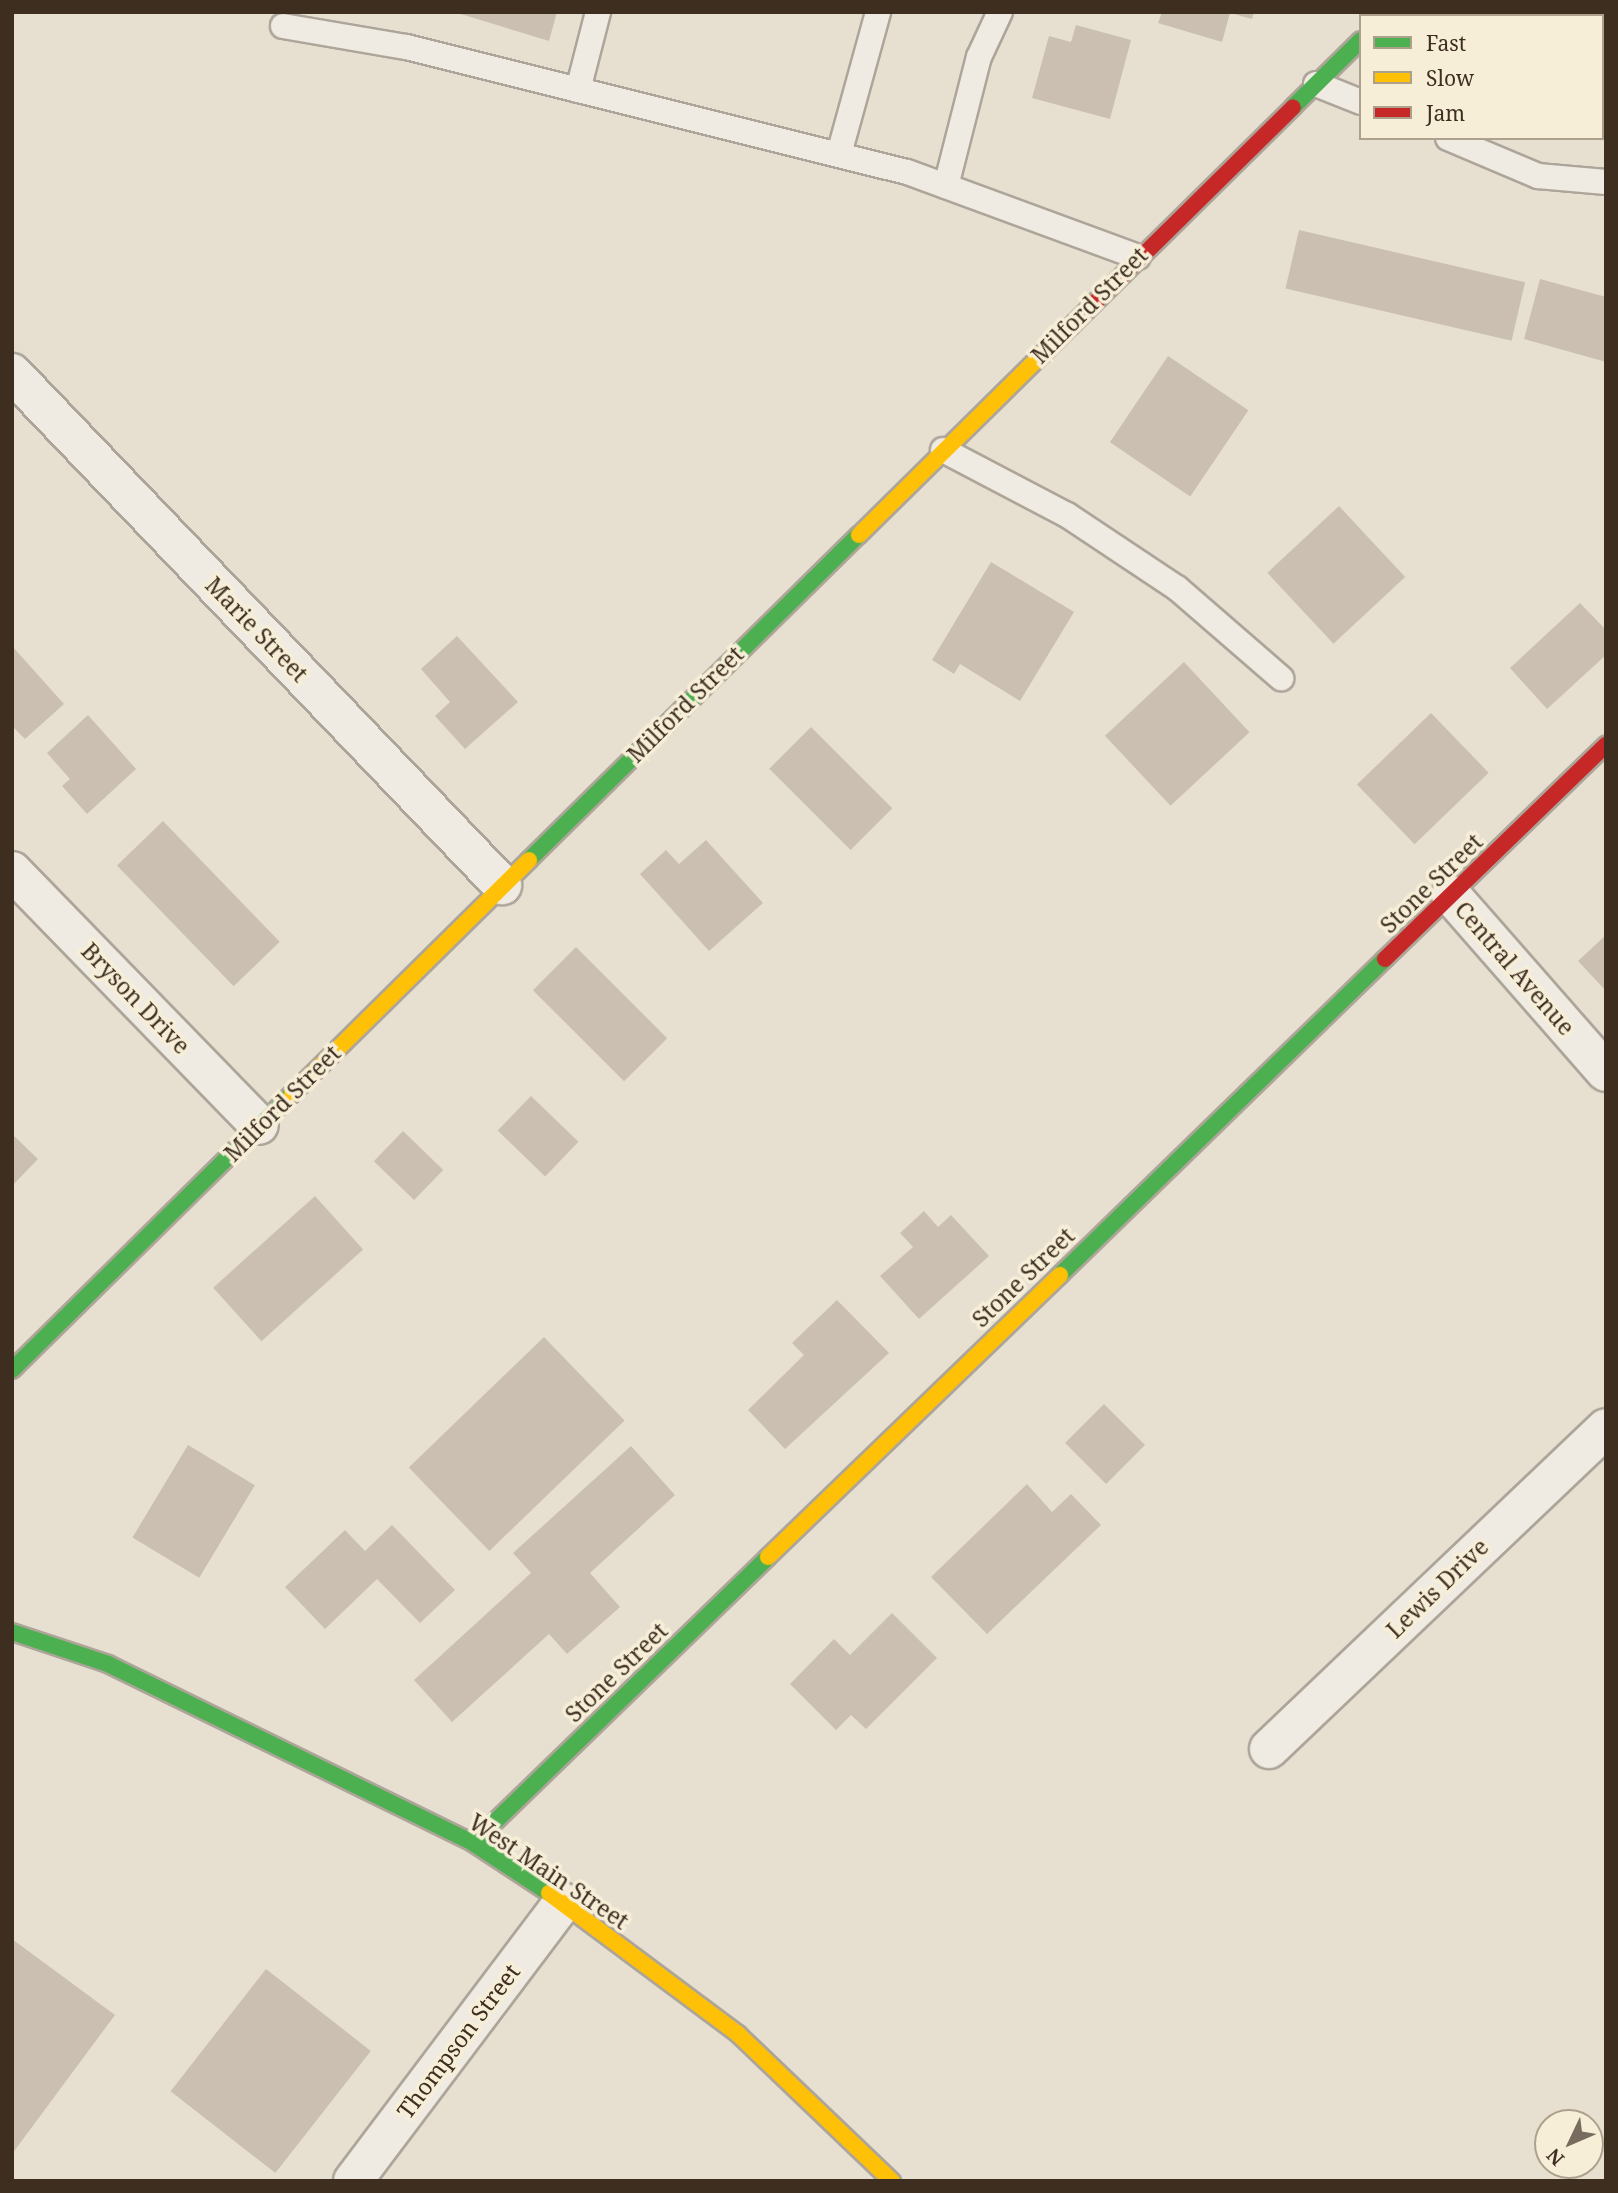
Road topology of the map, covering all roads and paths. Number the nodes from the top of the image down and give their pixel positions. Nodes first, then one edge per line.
1 (598, 12) edge
2 (878, 12) edge
3 (1000, 12) edge
4 (283, 26) dead end
5 (1359, 42) edge
6 (1316, 84) junction
7 (578, 90) junction
8 (1359, 101) edge
9 (1453, 140) edge
10 (839, 154) junction
11 (1606, 183) edge
12 (946, 186) junction
13 (1138, 257) junction
14 (12, 373) edge
15 (943, 450) junction
16 (1281, 678) dead end
17 (1606, 745) edge
18 (12, 872) edge
19 (502, 885) junction
20 (1451, 895) junction
21 (1606, 1073) edge
22 (259, 1125) junction
23 (12, 1370) edge
24 (1606, 1427) edge
25 (12, 1632) edge
26 (1269, 1749) dead end
27 (473, 1843) junction
28 (563, 1902) junction
29 (353, 2181) edge
30 (892, 2181) edge

1 - 7 lane
2 - 10 lane
3 - 12 lane
4 - 7 lane
5 - 6 street, Milford Street
6 - 8 lane
6 - 13 street, Milford Street
7 - 10 lane
9 - 11 lane
10 - 12 lane
12 - 13 lane
13 - 15 street, Milford Street
14 - 19 street, Marie Street
15 - 16 lane
15 - 19 street, Milford Street
17 - 20 street, Stone Street
18 - 22 street, Bryson Drive
19 - 22 street, Milford Street
20 - 21 street, Central Avenue
20 - 27 street, Stone Street
22 - 23 street, Milford Street
24 - 26 street, Lewis Drive
25 - 27 street, West Main Street
27 - 28 street, West Main Street
28 - 29 street, Thompson Street
28 - 30 street, West Main Street

